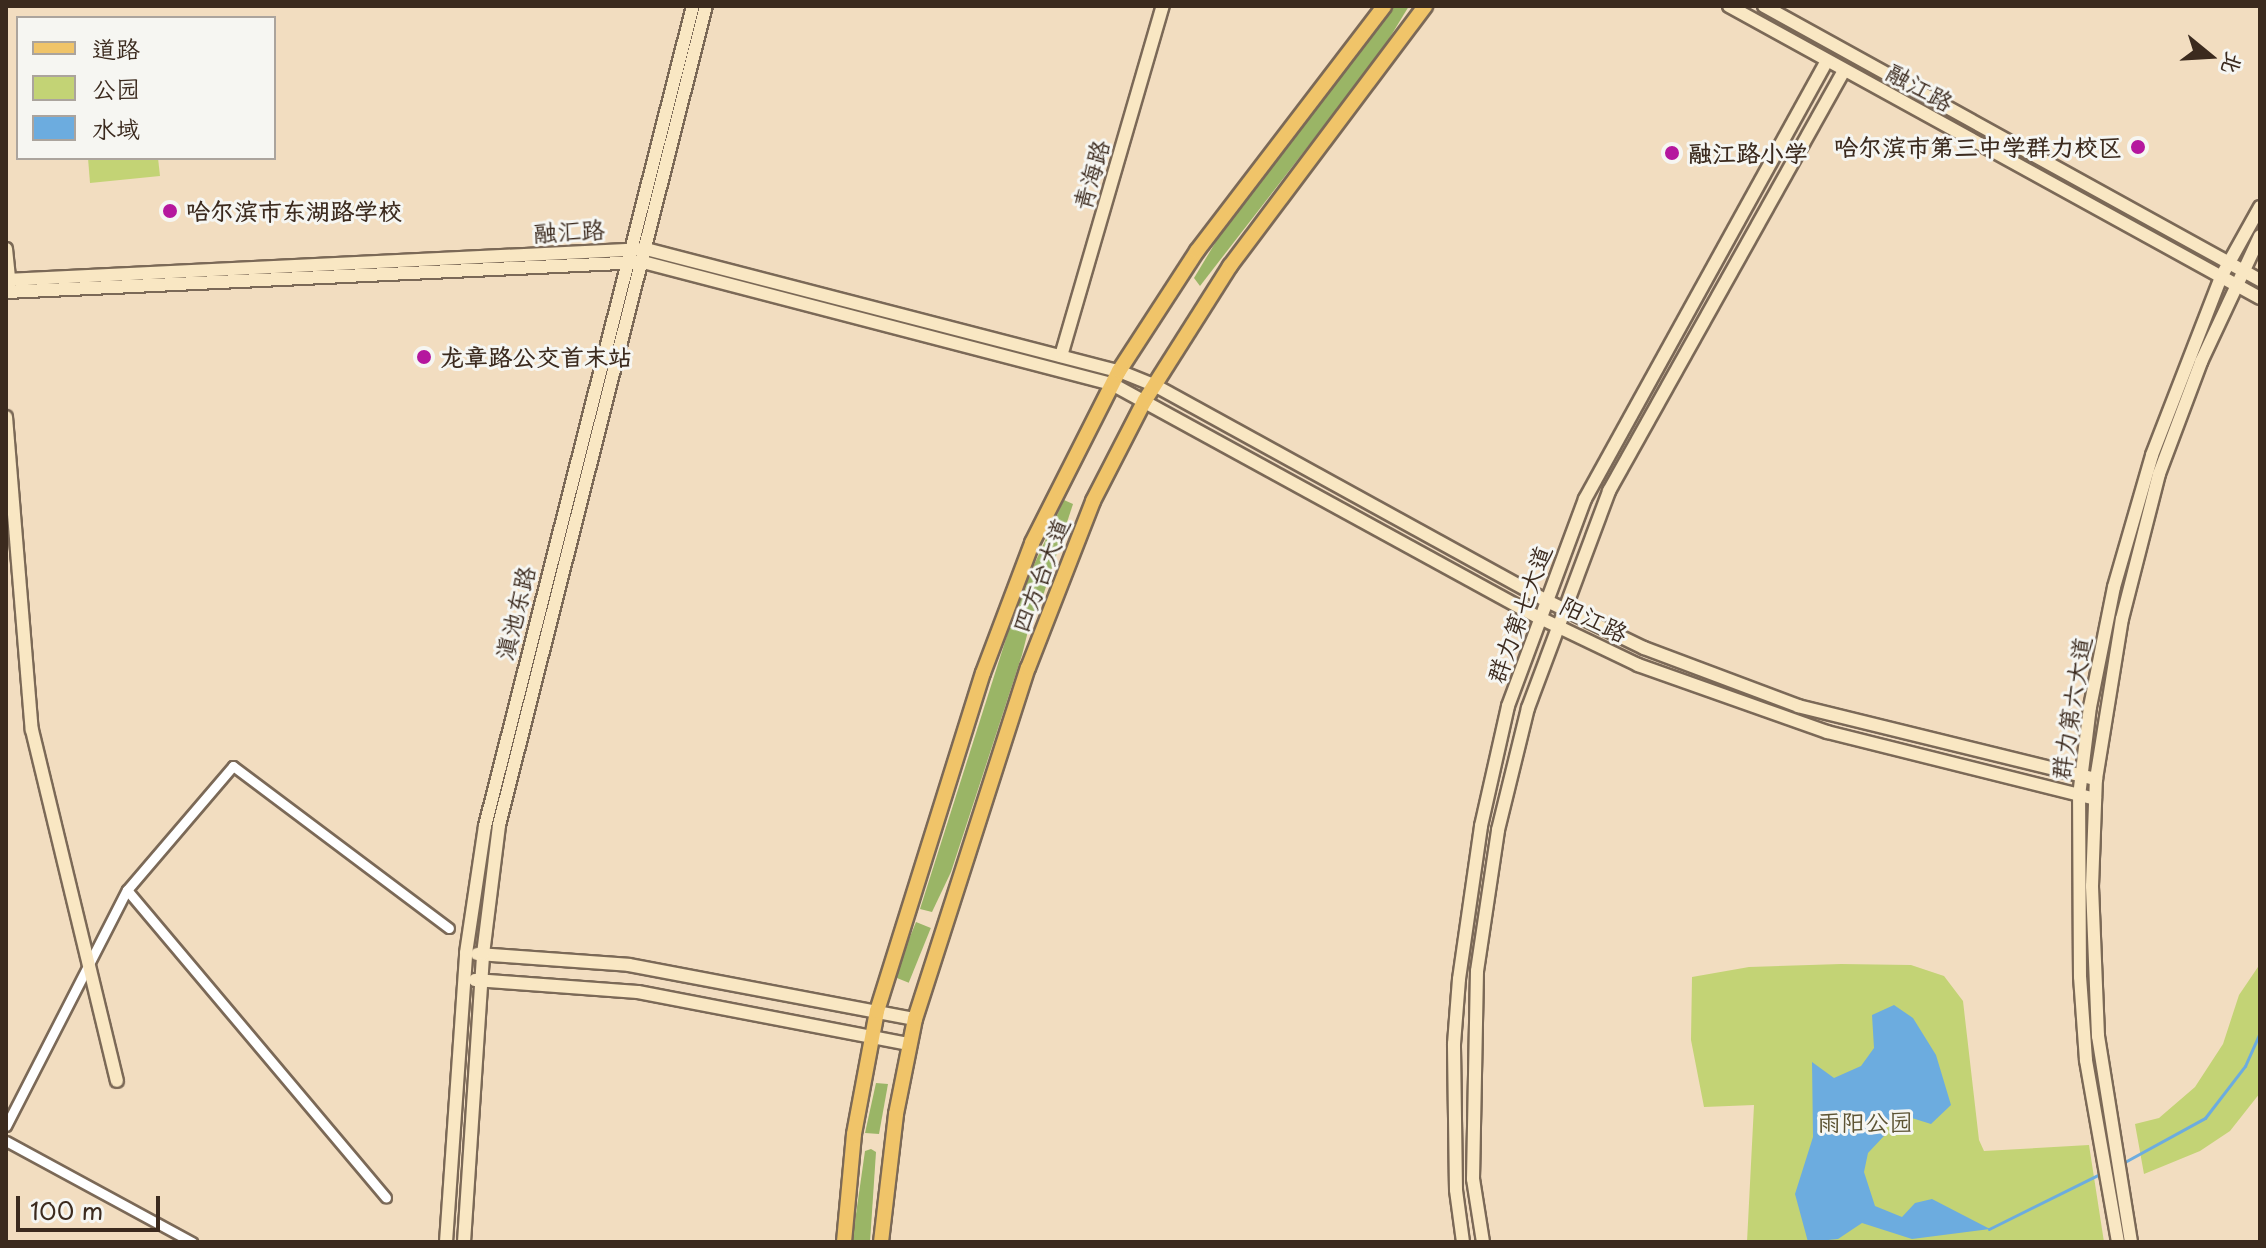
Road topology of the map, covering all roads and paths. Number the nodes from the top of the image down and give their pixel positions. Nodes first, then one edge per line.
1 (693, 6) edge
2 (706, 6) edge
3 (1163, 6) edge
4 (1384, 6) edge
5 (1425, 6) edge
6 (1729, 6) edge
7 (1764, 6) edge
8 (1826, 62) junction
9 (1844, 71) junction
10 (2260, 207) edge
11 (2260, 236) edge
12 (6, 249) edge
13 (644, 256) junction
14 (629, 257) junction
15 (2228, 263) junction
16 (2241, 270) junction
17 (2221, 277) junction
18 (2260, 280) edge
19 (2234, 284) junction
20 (8, 286) edge
21 (2260, 298) edge
22 (1061, 356) junction
23 (1116, 377) junction
24 (1154, 385) junction
25 (1145, 400) junction
26 (6, 417) edge
27 (1545, 600) junction
28 (1563, 609) junction
29 (1540, 618) junction
30 (1557, 626) junction
31 (2081, 776) junction
32 (2096, 779) junction
33 (2079, 796) junction
34 (2095, 799) junction
35 (127, 890) junction
36 (449, 928) dead end
37 (466, 953) junction
38 (483, 954) junction
39 (464, 979) junction
40 (481, 980) junction
41 (877, 1011) junction
42 (915, 1019) junction
43 (871, 1037) junction
44 (909, 1044) junction
45 (117, 1081) dead end
46 (6, 1126) edge
47 (6, 1141) edge
48 (2105, 1142) junction
49 (2112, 1185) junction
50 (386, 1198) dead end
51 (192, 1242) edge
52 (446, 1242) edge
53 (464, 1242) edge
54 (844, 1242) edge
55 (881, 1242) edge
56 (1463, 1242) edge
57 (1483, 1242) edge
58 (2118, 1242) edge
59 (2131, 1242) edge

1 - 14 street, 滇池东路
2 - 13 street, 滇池东路
3 - 22 street, 青海路
4 - 23 main road, 四方台大道
5 - 24 main road, 四方台大道
6 - 8 street, 融江路
7 - 15 street, 融江路
8 - 9 street, 融江路
8 - 27 street, 群力第七大道
9 - 17 street, 融江路
9 - 28 street, 群力第七大道
10 - 15 street, 群力第六大道
11 - 16 street, 群力第六大道
12 - 20 street
13 - 14 street, 融汇路
13 - 22 street, 融汇路
13 - 23 street, 融汇路
13 - 38 street, 滇池东路
14 - 20 street, 融汇路
14 - 37 street, 滇池东路
15 - 16 street, 融江路
15 - 17 street, 群力第六大道
16 - 18 street, 融江路
16 - 19 street, 群力第六大道
17 - 19 street, 融江路
17 - 31 street, 群力第六大道
19 - 21 street, 融江路
19 - 32 street, 群力第六大道
22 - 23 street, 融汇路
23 - 24 street, 阳江路
23 - 25 street, 阳江路
23 - 41 main road, 四方台大道
24 - 25 main road, 四方台大道
24 - 27 street, 阳江路
25 - 29 street, 阳江路
25 - 42 main road, 四方台大道
26 - 45 street
27 - 28 street, 阳江路
27 - 29 street, 群力第七大道
28 - 30 street, 群力第七大道
28 - 31 street, 阳江路
29 - 30 street, 阳江路
29 - 56 street, 群力第七大道
30 - 33 street, 阳江路
30 - 57 street, 群力第七大道
31 - 32 street, 阳江路
31 - 33 street, 群力第六大道
32 - 34 street, 群力第六大道
33 - 34 street, 阳江路
33 - 48 street, 群力第六大道
34 - 48 street, 群力第六大道
35 - 36 street
35 - 46 street
35 - 50 street
37 - 38 street
37 - 39 street, 滇池东路
38 - 40 street, 滇池东路
38 - 41 street
39 - 40 street
39 - 52 street, 滇池东路
40 - 43 street
40 - 53 street, 滇池东路
41 - 42 street
41 - 43 main road, 四方台大道
42 - 44 main road, 四方台大道
43 - 44 street
43 - 54 main road, 四方台大道
44 - 55 main road, 四方台大道
47 - 51 street
48 - 49 street, 群力第六大道
49 - 58 street, 群力第六大道
49 - 59 street, 群力第六大道

